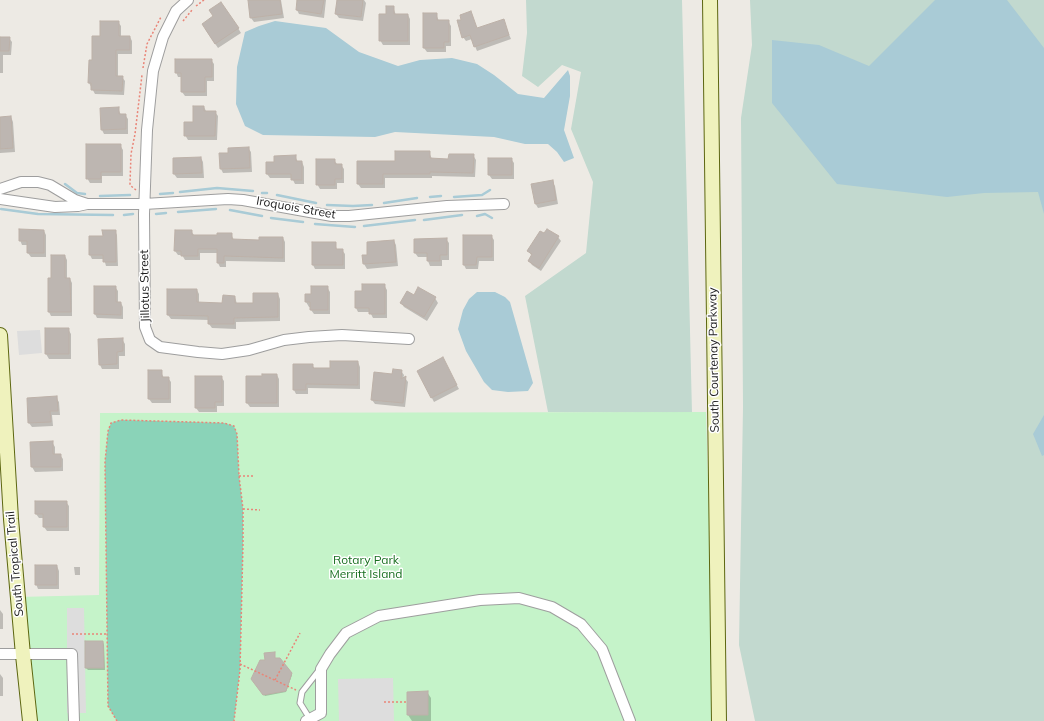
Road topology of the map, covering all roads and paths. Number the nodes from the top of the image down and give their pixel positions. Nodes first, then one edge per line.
1 (188, 0) edge
2 (204, 0) edge
3 (710, 0) edge
4 (179, 25) dead end
5 (0, 190) edge
6 (0, 199) edge
7 (87, 204) junction
8 (144, 204) junction
9 (504, 204) dead end
10 (0, 336) edge
11 (409, 340) dead end
12 (239, 476) junction
13 (254, 476) dead end
14 (243, 509) junction
15 (260, 510) dead end
16 (6, 519) edge
17 (300, 633) dead end
18 (72, 634) dead end
19 (107, 634) junction
20 (0, 654) edge
21 (23, 655) junction
22 (240, 664) junction
23 (320, 669) junction
24 (276, 680) junction
25 (302, 692) junction
26 (384, 702) dead end
27 (407, 702) dead end
28 (308, 720) edge
29 (30, 721) edge
30 (74, 721) edge
31 (117, 721) edge
32 (234, 721) edge
33 (630, 721) edge
34 (719, 721) edge

1 - 8 street, Jillotus Street
2 - 4 path
3 - 34 main road, South Courtenay Parkway
5 - 7 street, Iroquois Street
6 - 7 street, Iroquois Street
7 - 8 street, Iroquois Street
8 - 9 street, Iroquois Street
8 - 11 street, Jillotus Street
10 - 16 main road, South Tropical Trail
12 - 13 path
12 - 14 path
12 - 19 path
14 - 15 path
14 - 22 path
16 - 21 main road, South Tropical Trail
17 - 24 path
18 - 19 path
19 - 31 path
20 - 21 street
21 - 29 main road, South Tropical Trail
21 - 30 street
22 - 24 path
22 - 32 path
23 - 25 lane
23 - 28 street
23 - 33 street
24 - 25 path
25 - 28 lane
26 - 27 path

